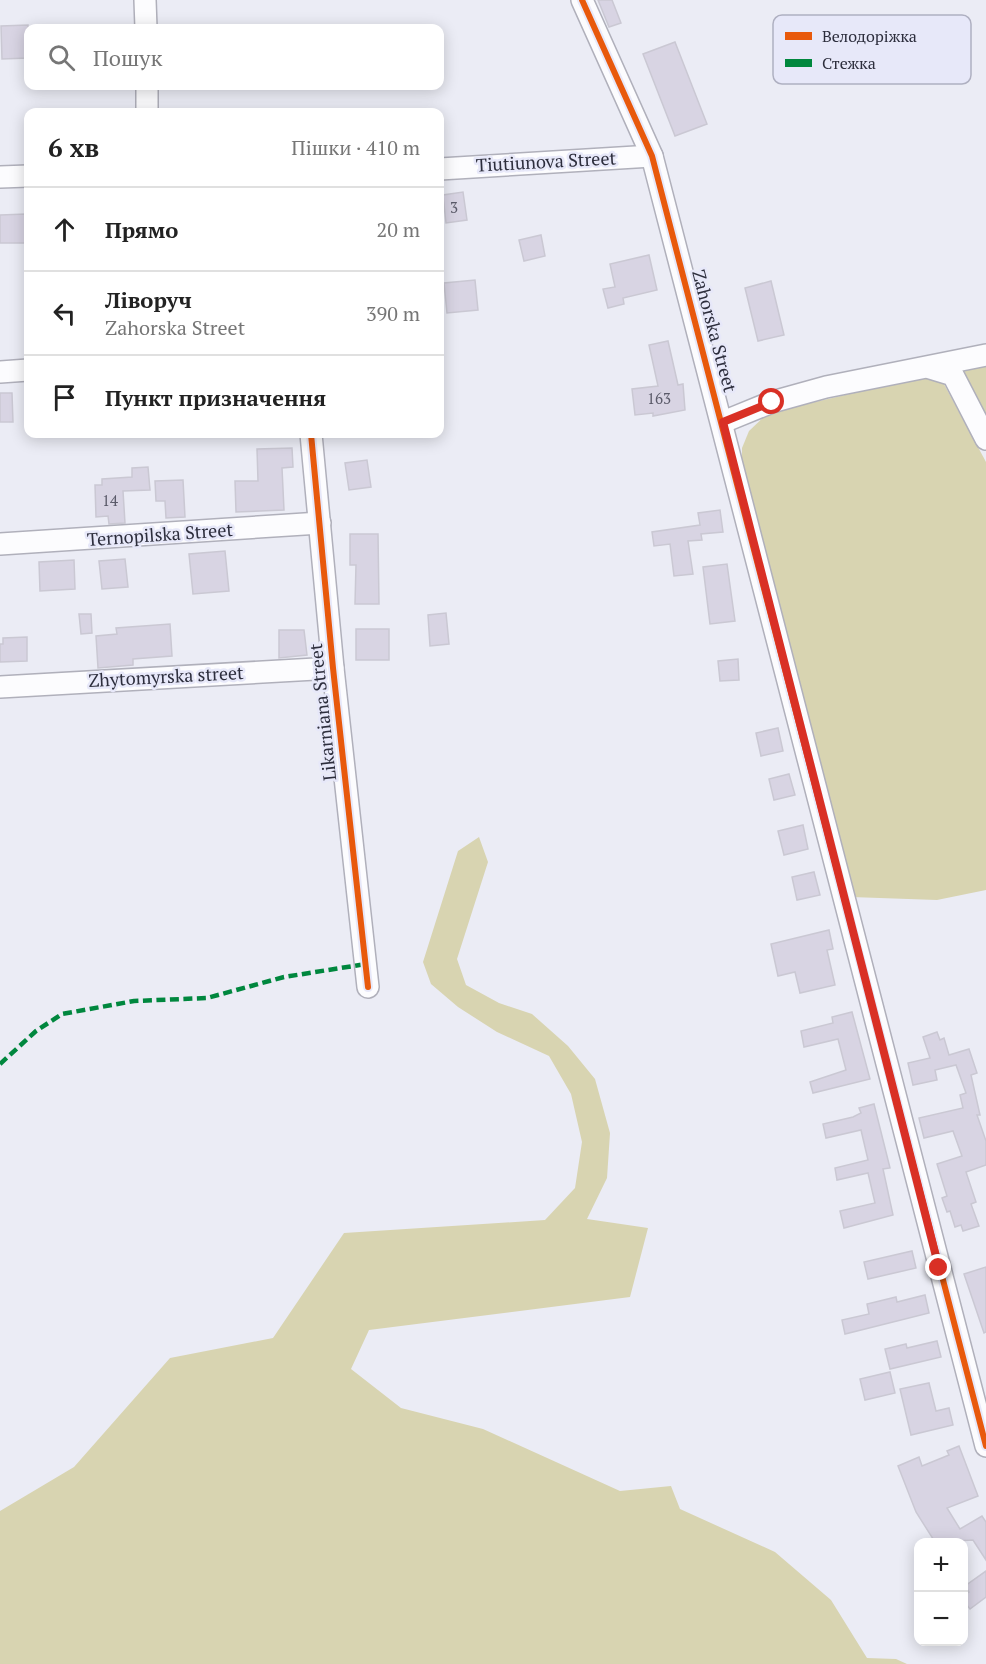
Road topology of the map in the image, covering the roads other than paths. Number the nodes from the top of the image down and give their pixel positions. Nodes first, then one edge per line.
1 (145, 0) edge
2 (582, 0) edge
3 (146, 24) edge
4 (147, 90) edge
5 (147, 108) edge
6 (652, 156) junction
7 (444, 169) edge
8 (24, 176) edge
9 (0, 177) edge
10 (986, 355) edge
11 (930, 368) junction
12 (24, 370) edge
13 (0, 372) edge
14 (723, 422) junction
15 (311, 438) edge
16 (986, 439) edge
17 (320, 524) junction
18 (0, 544) edge
19 (333, 668) junction
20 (0, 687) edge
21 (368, 987) dead end
22 (986, 1446) edge

1 - 3 street
2 - 6 street, Zahorska Street
4 - 5 street
6 - 7 street, Tiutiunova Street
6 - 14 street, Zahorska Street
8 - 9 street
10 - 11 street
11 - 14 street
11 - 16 street
12 - 13 street
14 - 22 street, Zahorska Street
15 - 17 street, Likarniana Street
17 - 18 street, Ternopilska Street
17 - 19 street, Likarniana Street
19 - 20 street, Zhytomyrska street
19 - 21 street, Likarniana Street

